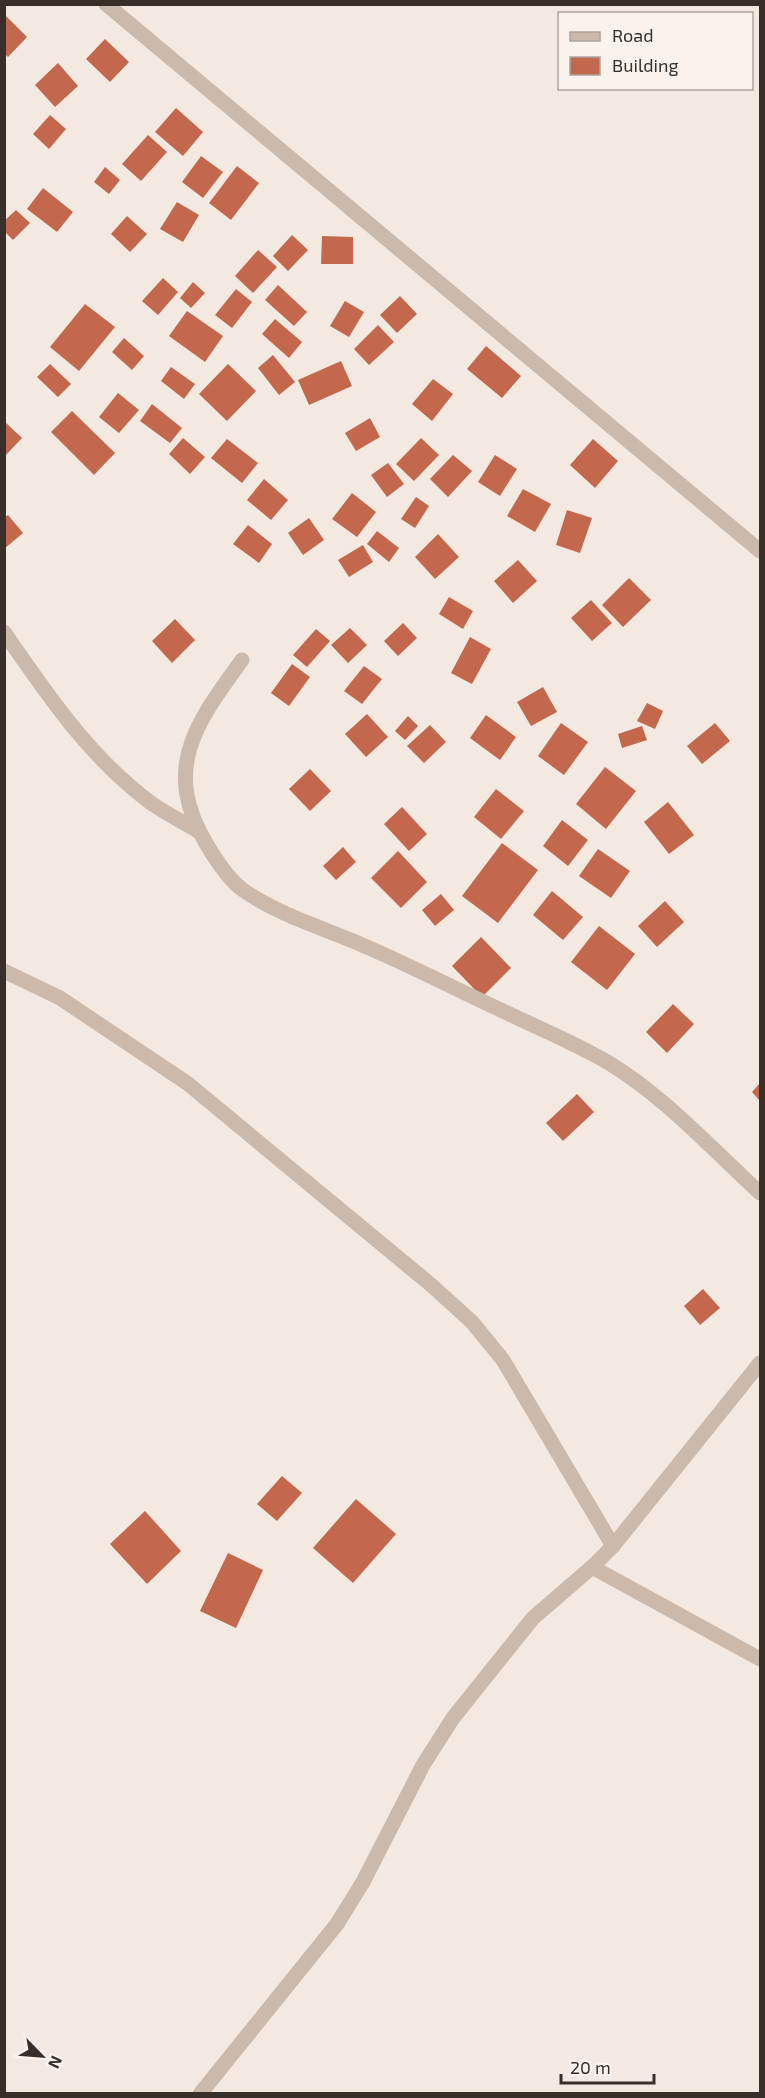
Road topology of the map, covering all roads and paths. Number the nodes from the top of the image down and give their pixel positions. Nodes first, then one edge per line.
1 (106, 4) edge
2 (760, 551) edge
3 (4, 632) edge
4 (242, 660) dead end
5 (198, 831) junction
6 (4, 971) edge
7 (760, 1193) edge
8 (760, 1364) edge
9 (613, 1546) junction
10 (592, 1567) junction
11 (760, 1659) edge
12 (200, 2094) edge

1 - 2 street
3 - 5 street
4 - 5 street
5 - 7 street
6 - 9 street
8 - 9 street
9 - 10 street
10 - 11 street
10 - 12 street

